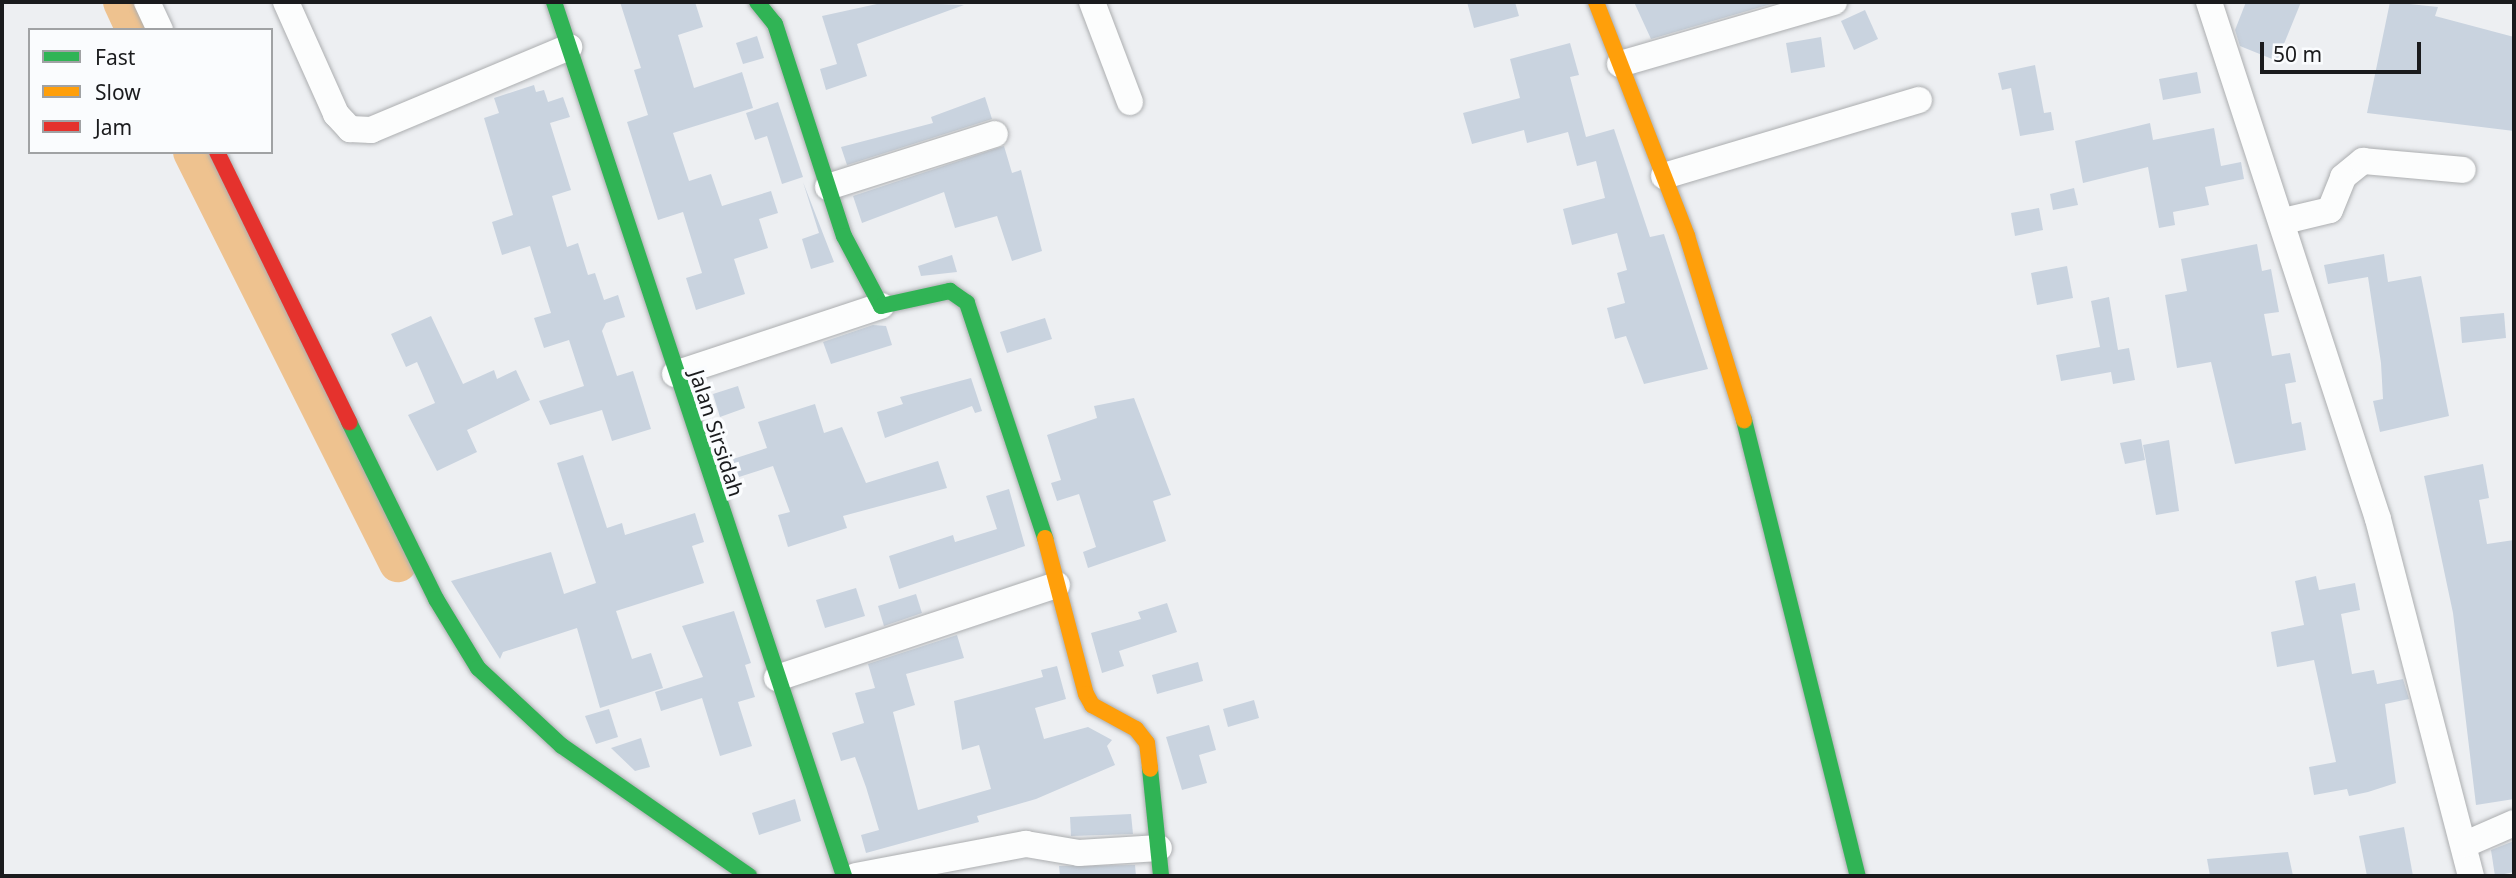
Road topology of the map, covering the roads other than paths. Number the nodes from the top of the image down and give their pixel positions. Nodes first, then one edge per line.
1 (147, 2) edge
2 (286, 2) edge
3 (554, 2) edge
4 (757, 2) edge
5 (1092, 2) edge
6 (1596, 2) edge
7 (1834, 2) edge
8 (2209, 2) edge
9 (159, 28) edge
10 (569, 47) junction
11 (1620, 64) junction
12 (1919, 100) dead end
13 (1130, 102) dead end
14 (995, 134) dead end
15 (219, 154) edge
16 (2463, 170) dead end
17 (1664, 176) junction
18 (828, 187) junction
19 (2284, 221) junction
20 (881, 306) junction
21 (676, 374) junction
22 (1057, 585) junction
23 (778, 678) junction
24 (2514, 823) edge
25 (2466, 844) junction
26 (1159, 848) junction
27 (749, 876) edge
28 (844, 876) edge
29 (856, 876) edge
30 (1161, 876) edge
31 (1858, 876) edge
32 (2471, 876) edge

1 - 9 street
2 - 10 street
3 - 10 street, Jalan Sirsidah
4 - 18 street
5 - 13 street
6 - 11 street
7 - 11 street
8 - 19 street
10 - 21 street, Jalan Sirsidah
11 - 17 street
12 - 17 street
14 - 18 street
15 - 27 street
16 - 19 street
17 - 31 street
18 - 20 street
19 - 25 street
20 - 21 street
20 - 22 street
21 - 23 street, Jalan Sirsidah
22 - 23 street
22 - 26 street
23 - 28 street, Jalan Sirsidah
24 - 25 street
25 - 32 street
26 - 29 street
26 - 30 street

